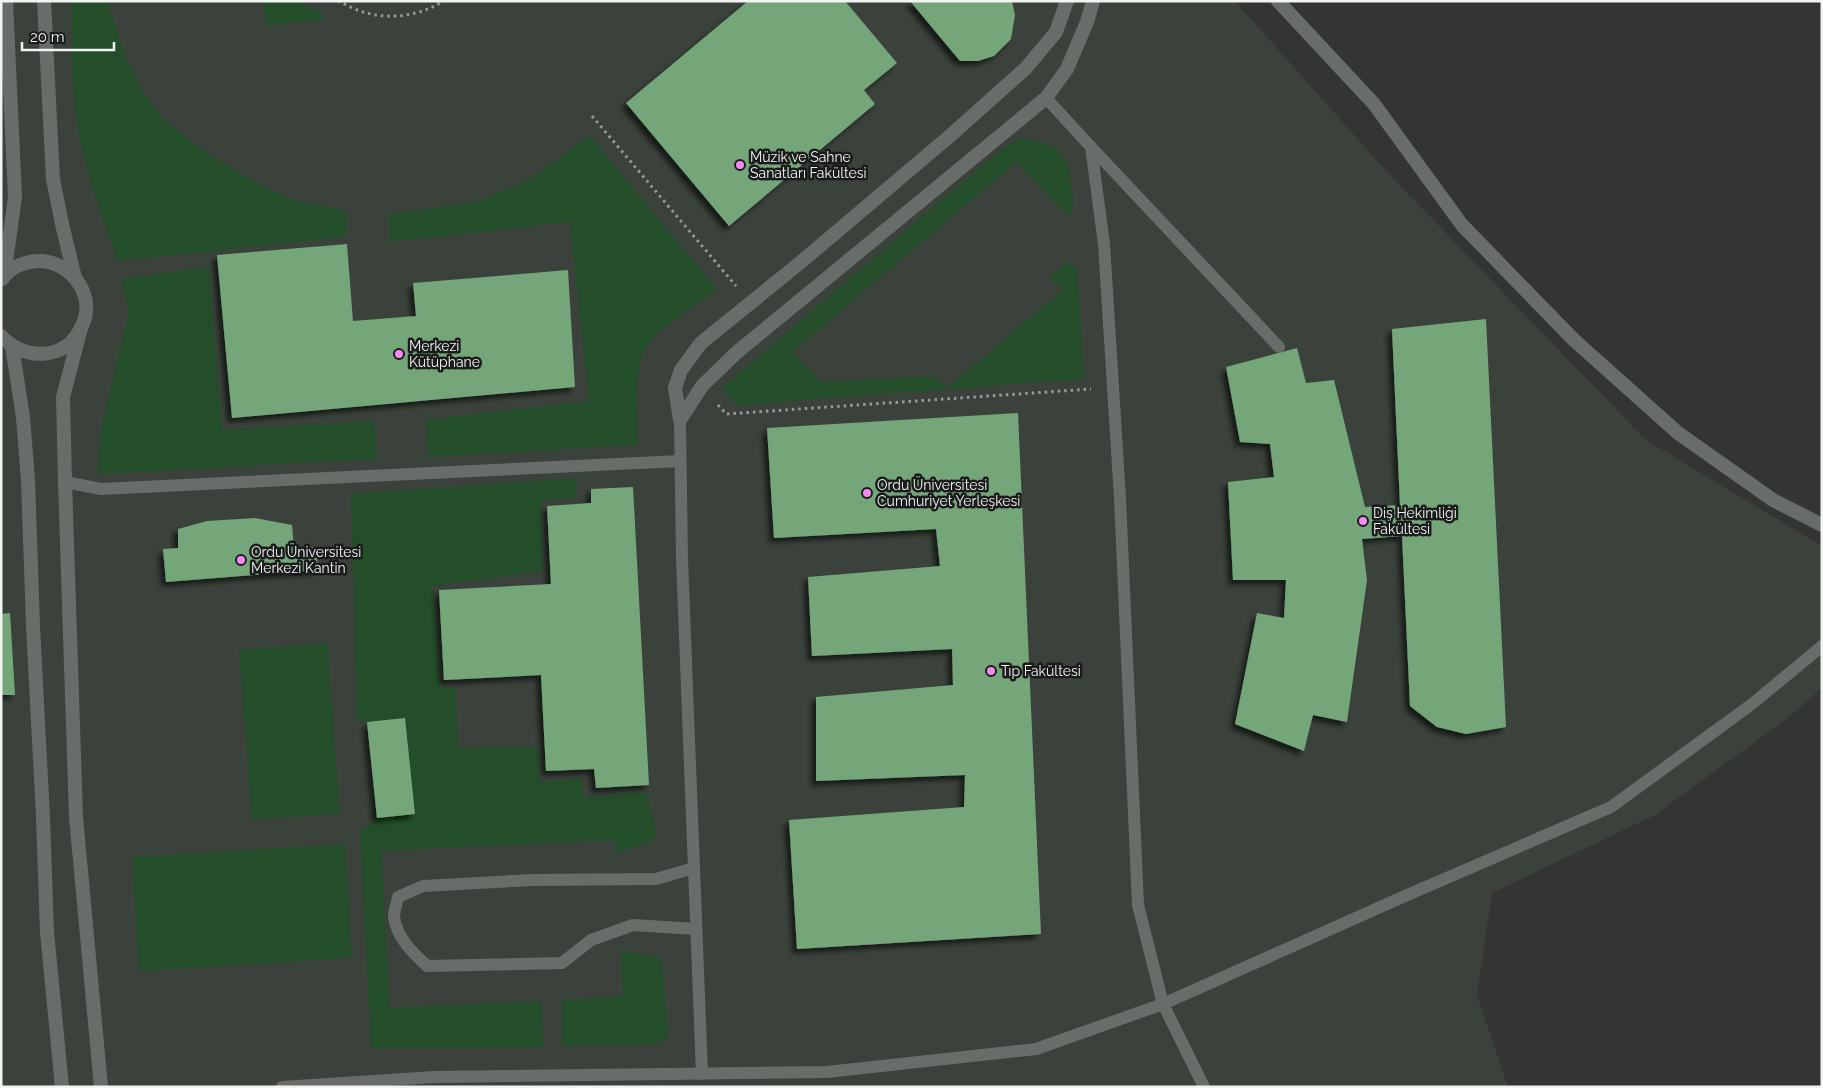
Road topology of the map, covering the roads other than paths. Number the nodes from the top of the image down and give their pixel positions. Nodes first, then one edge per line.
1 (6, 1) edge
2 (44, 1) edge
3 (1067, 1) edge
4 (1093, 1) edge
5 (1278, 1) edge
6 (1046, 98) junction
7 (1091, 146) junction
8 (3, 278) edge
9 (76, 278) junction
10 (82, 328) junction
11 (4, 339) edge
12 (1279, 347) dead end
13 (680, 420) junction
14 (680, 461) junction
15 (65, 482) junction
16 (1822, 525) edge
17 (1822, 646) edge
18 (694, 868) junction
19 (696, 929) junction
20 (1163, 1004) junction
21 (702, 1074) junction
22 (62, 1087) edge
23 (101, 1087) edge
24 (282, 1087) edge
25 (1204, 1087) edge

1 - 8 street
2 - 9 street
3 - 13 street
4 - 6 street
5 - 16 street
6 - 7 lane
6 - 13 street
7 - 12 lane
7 - 20 lane
8 - 9 street
9 - 10 street
10 - 11 street
10 - 15 street
11 - 22 street
13 - 14 lane
14 - 15 lane
14 - 18 lane
15 - 23 street
17 - 20 lane
18 - 19 lane
18 - 19 lane
19 - 21 lane
20 - 21 lane
20 - 25 lane
21 - 24 lane

